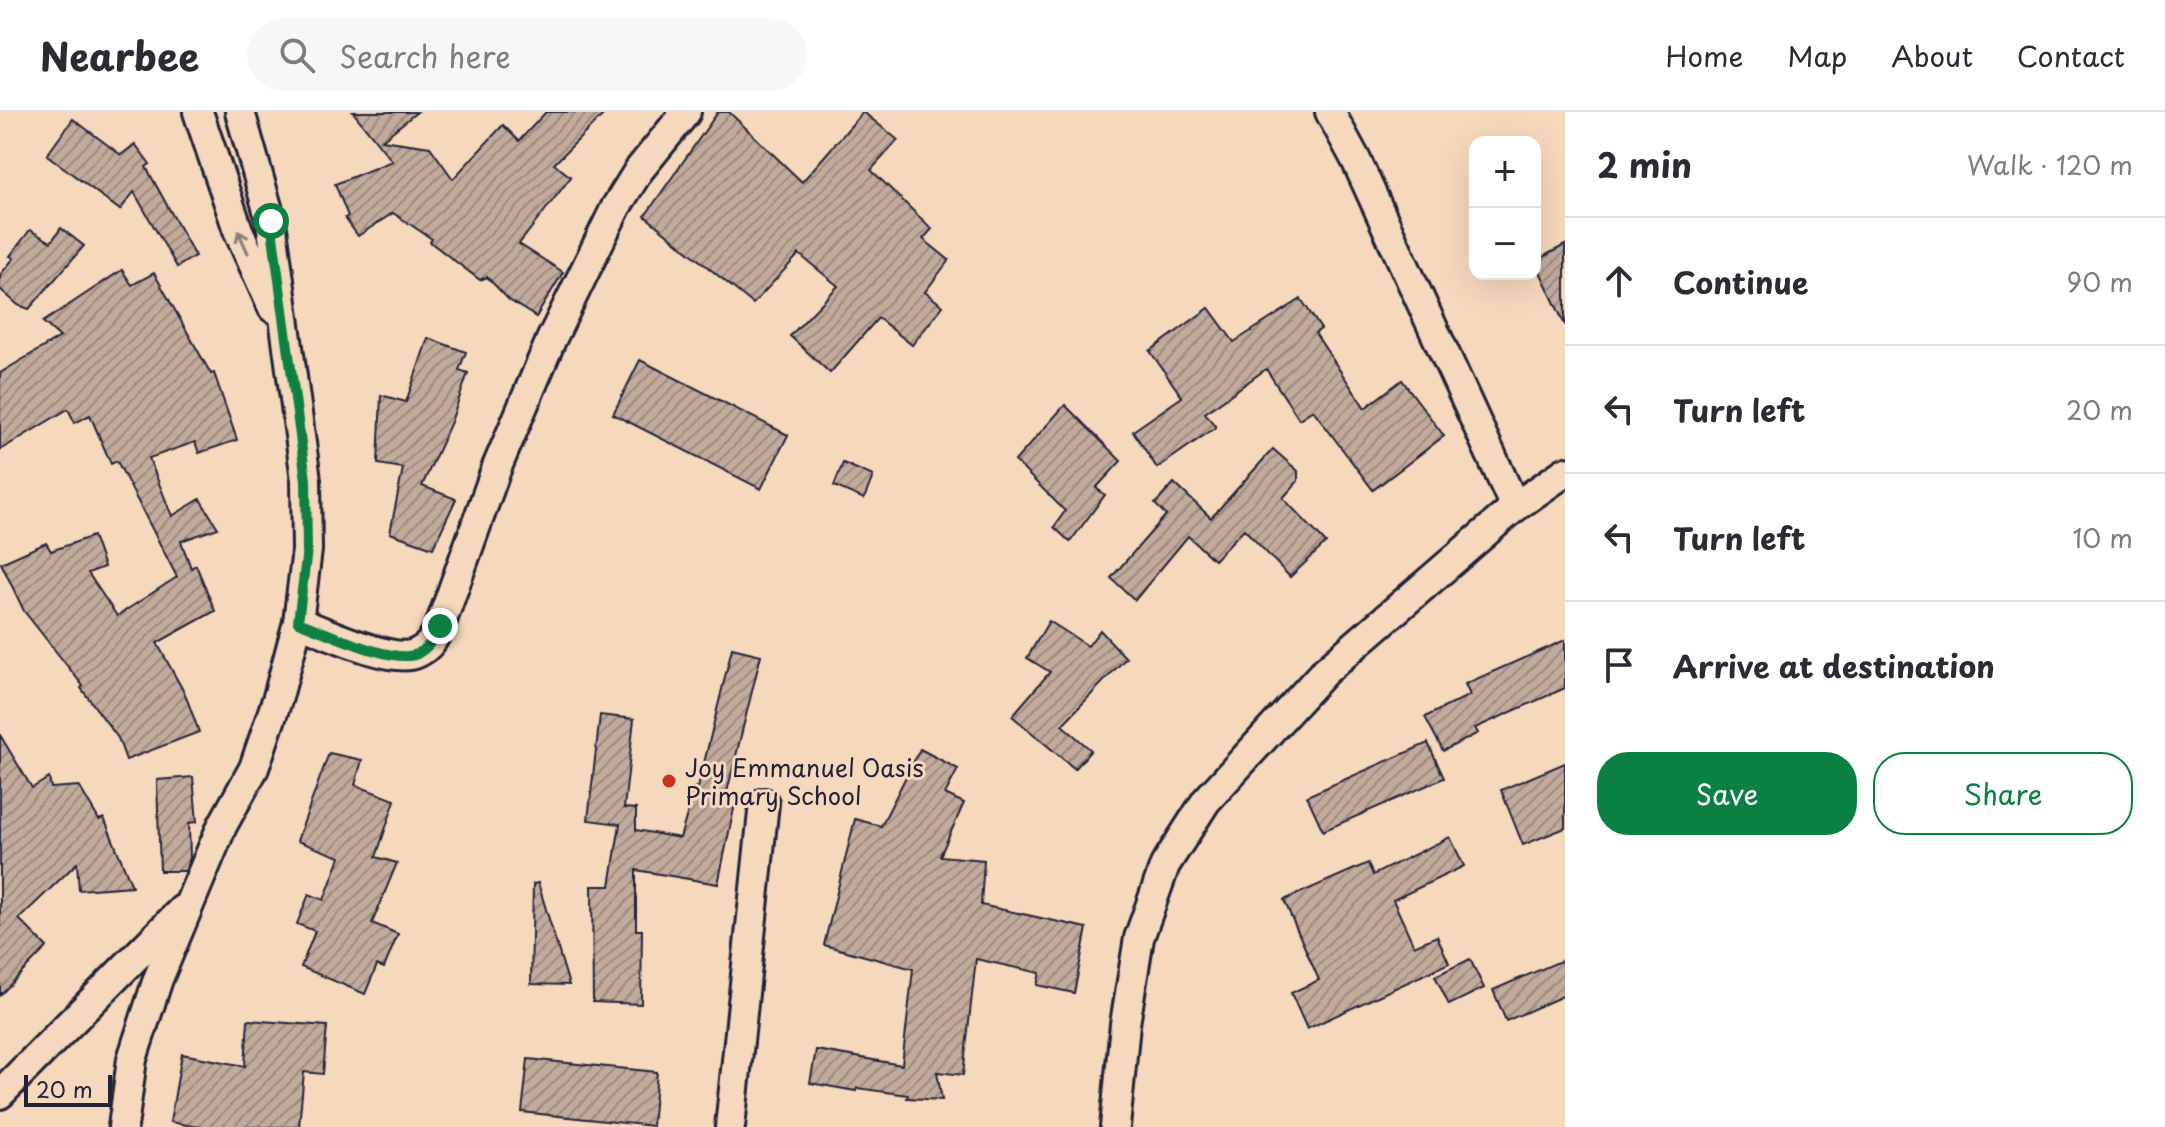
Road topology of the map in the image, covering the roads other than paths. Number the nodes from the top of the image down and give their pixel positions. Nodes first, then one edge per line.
1 (198, 112) edge
2 (240, 112) edge
3 (686, 112) edge
4 (1330, 112) edge
5 (286, 338) junction
6 (1565, 472) edge
7 (1515, 507) junction
8 (298, 622) junction
9 (764, 803) dead end
10 (192, 899) junction
11 (0, 1094) edge
12 (123, 1127) edge
13 (730, 1127) edge
14 (1115, 1127) edge

5 -> 1 street
2 - 5 street
3 - 8 street
4 - 7 street
5 - 8 street
6 - 7 street
7 - 14 street
8 - 10 street
9 - 13 street
10 - 11 street
10 - 12 street

